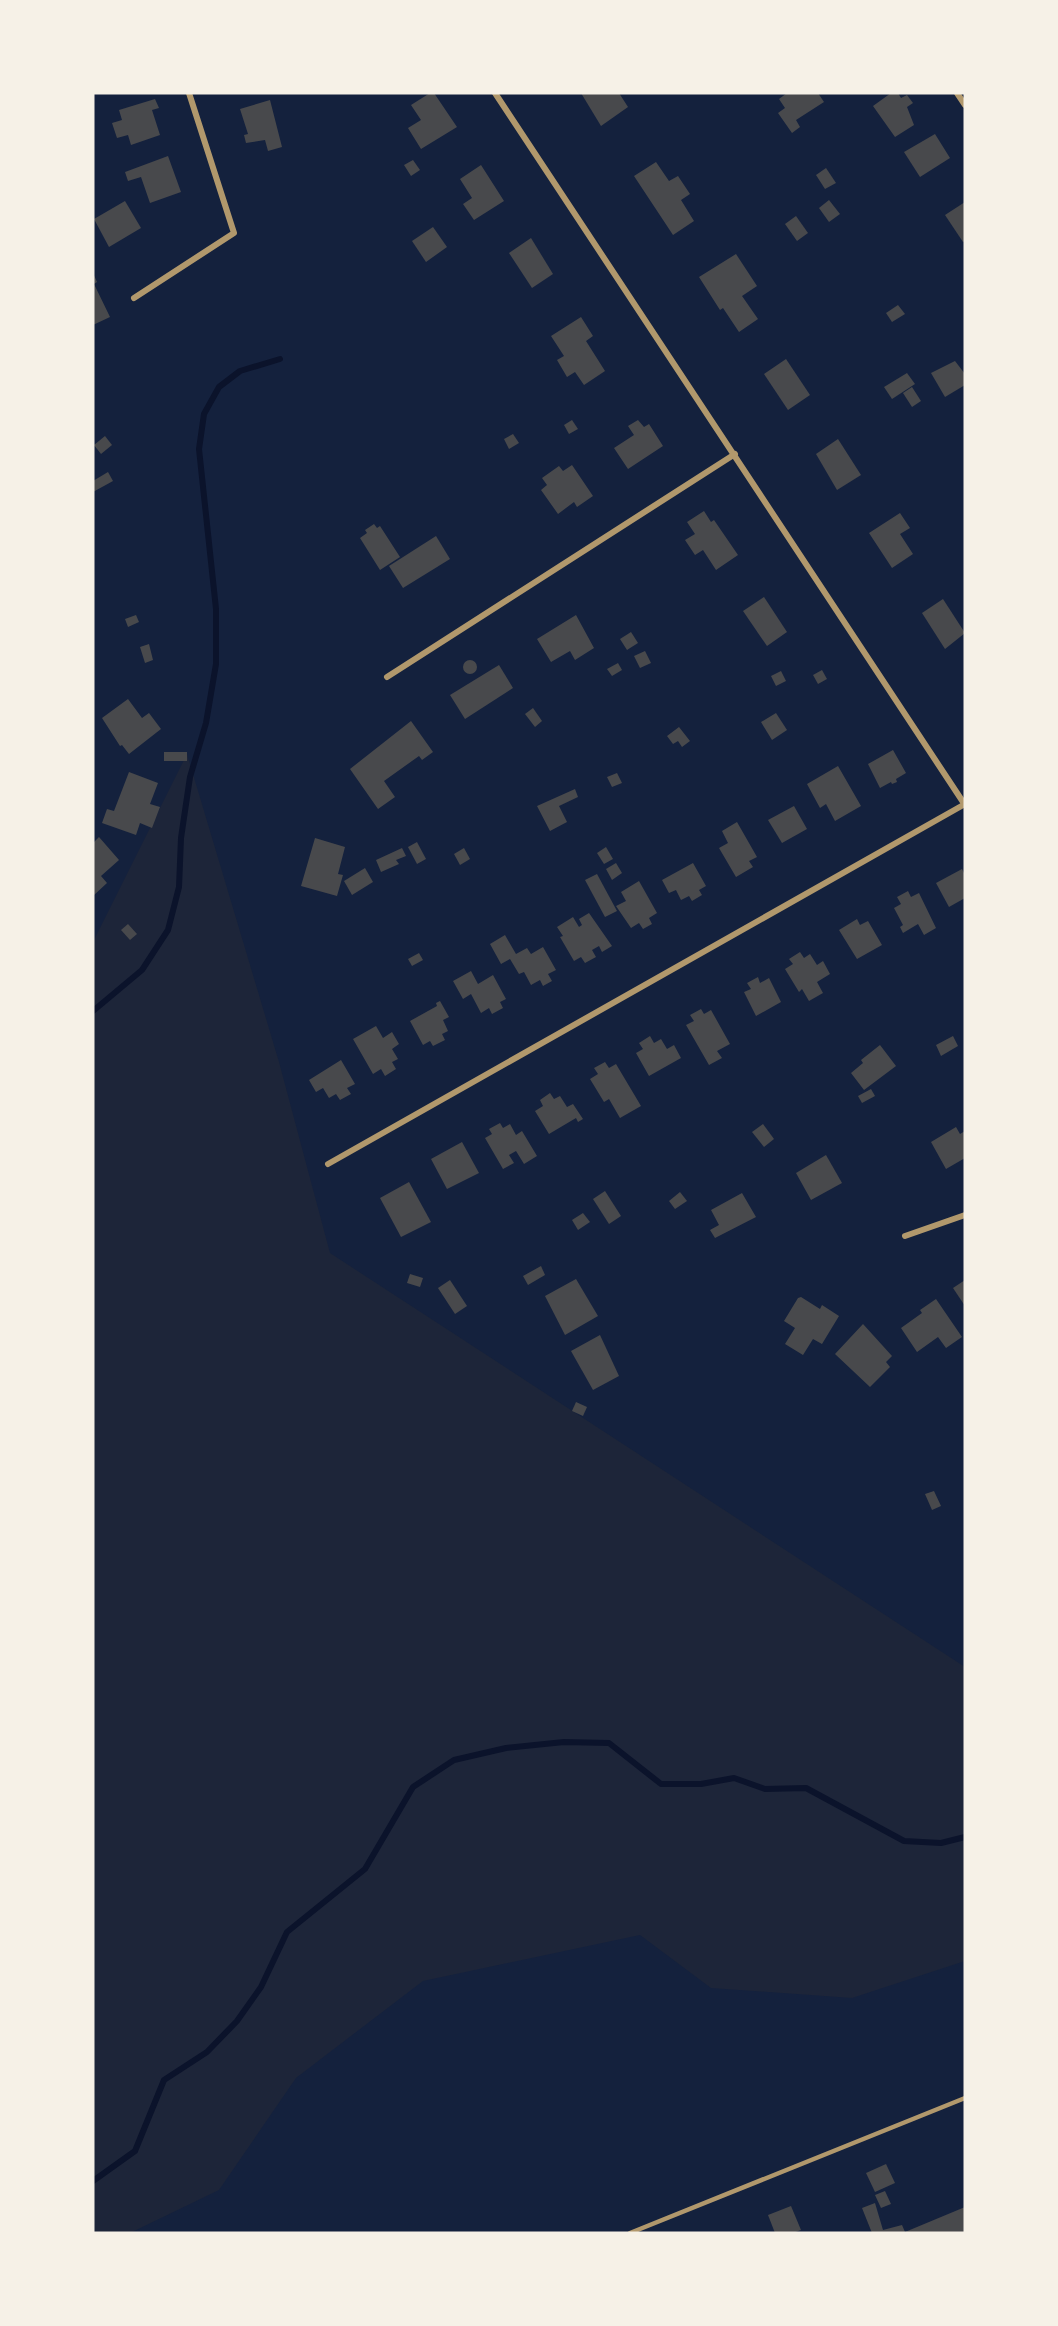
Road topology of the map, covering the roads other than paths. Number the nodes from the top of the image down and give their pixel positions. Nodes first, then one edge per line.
1 (189, 93) edge
2 (495, 93) edge
3 (957, 93) edge
4 (965, 105) edge
5 (134, 298) dead end
6 (735, 454) junction
7 (387, 677) dead end
8 (965, 804) edge
9 (328, 1164) dead end
10 (965, 1215) edge
11 (905, 1236) dead end
12 (965, 2098) edge
13 (630, 2233) edge

1 - 5 street
2 - 6 street
3 - 4 street
6 - 7 street
6 - 8 street
8 - 9 street
10 - 11 street
12 - 13 lane

